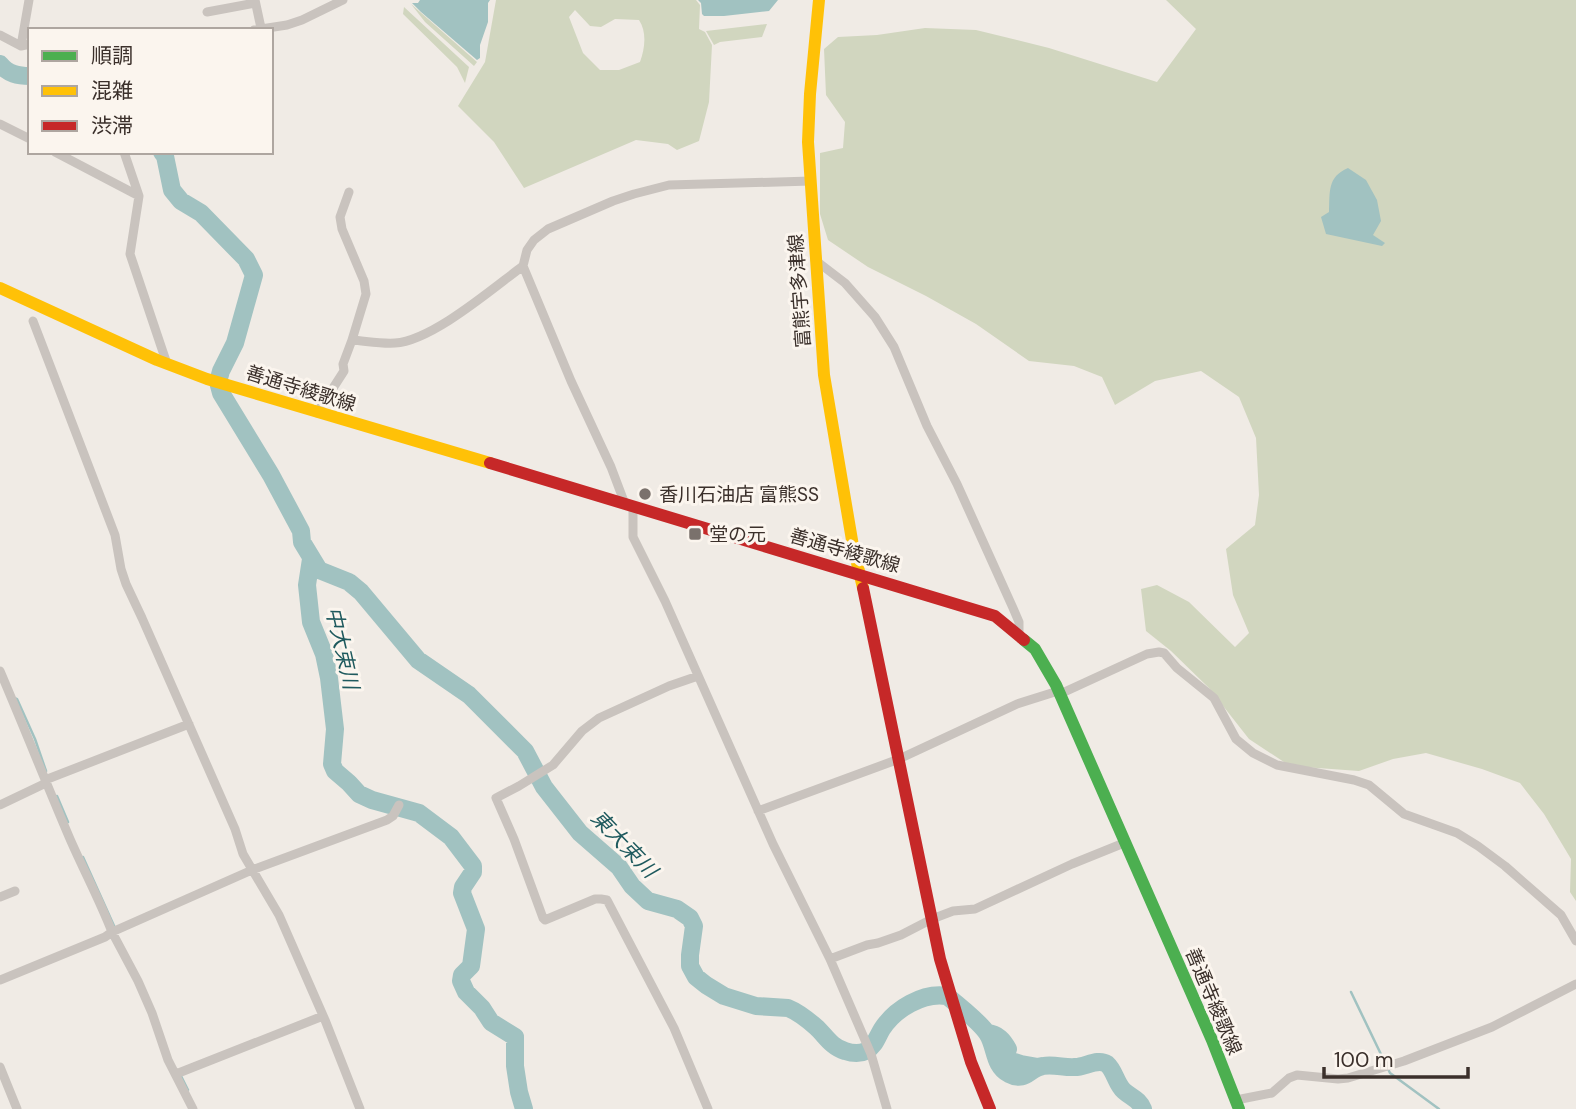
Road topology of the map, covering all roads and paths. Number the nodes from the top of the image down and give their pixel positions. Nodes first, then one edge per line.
1 (29, 0) edge
2 (344, 0) edge
3 (820, 0) edge
4 (255, 1) edge
5 (206, 12) dead end
6 (257, 28) edge
7 (264, 28) edge
8 (0, 35) edge
9 (26, 45) edge
10 (0, 124) edge
11 (28, 138) edge
12 (59, 154) edge
13 (125, 154) edge
14 (811, 181) junction
15 (349, 192) dead end
16 (139, 195) junction
17 (815, 260) junction
18 (523, 266) junction
19 (0, 288) edge
20 (33, 321) dead end
21 (352, 340) junction
22 (167, 364) junction
23 (317, 413) junction
24 (629, 505) junction
25 (860, 576) junction
26 (1019, 635) junction
27 (0, 671) edge
28 (698, 676) junction
29 (1059, 693) junction
30 (189, 724) junction
31 (899, 759) junction
32 (47, 780) junction
33 (0, 805) edge
34 (398, 808) dead end
35 (758, 811) junction
36 (1124, 842) junction
37 (252, 870) junction
38 (15, 891) dead end
39 (0, 897) edge
40 (932, 919) junction
41 (115, 930) junction
42 (1576, 941) edge
43 (830, 959) junction
44 (0, 980) edge
45 (1576, 984) edge
46 (323, 1016) junction
47 (0, 1067) edge
48 (179, 1073) junction
49 (1237, 1104) edge
50 (17, 1109) edge
51 (192, 1109) edge
52 (360, 1109) edge
53 (708, 1109) edge
54 (887, 1109) edge
55 (990, 1109) edge

1 - 9 street
2 - 7 street
3 - 14 main road, 富熊宇多津線
4 - 5 street
4 - 6 street
8 - 9 street
10 - 11 street
12 - 16 street
13 - 16 street
14 - 17 main road, 富熊宇多津線
14 - 18 street
15 - 21 street
16 - 22 street
17 - 25 main road, 富熊宇多津線
17 - 26 street
18 - 21 street
18 - 24 street
19 - 22 main road, 善通寺綾歌線
20 - 30 street
21 - 23 street
22 - 23 main road, 善通寺綾歌線
23 - 24 main road, 善通寺綾歌線
24 - 25 main road, 善通寺綾歌線
24 - 28 street
25 - 26 main road, 善通寺綾歌線
25 - 31 main road, 富熊宇多津線
26 - 29 main road, 善通寺綾歌線
27 - 32 street
28 - 35 street
28 - 53 street
29 - 31 street
29 - 36 main road, 善通寺綾歌線
29 - 42 street
30 - 32 street
30 - 37 street
31 - 35 street
31 - 40 main road, 富熊宇多津線
32 - 33 street
32 - 41 street
34 - 37 street
35 - 43 street
36 - 40 street
36 - 49 main road, 善通寺綾歌線
37 - 41 street
37 - 46 street
38 - 39 street
40 - 43 street
40 - 55 main road, 富熊宇多津線
41 - 44 street
41 - 48 street
43 - 54 street
45 - 49 street
46 - 48 street
46 - 52 street
47 - 50 street
48 - 51 street

